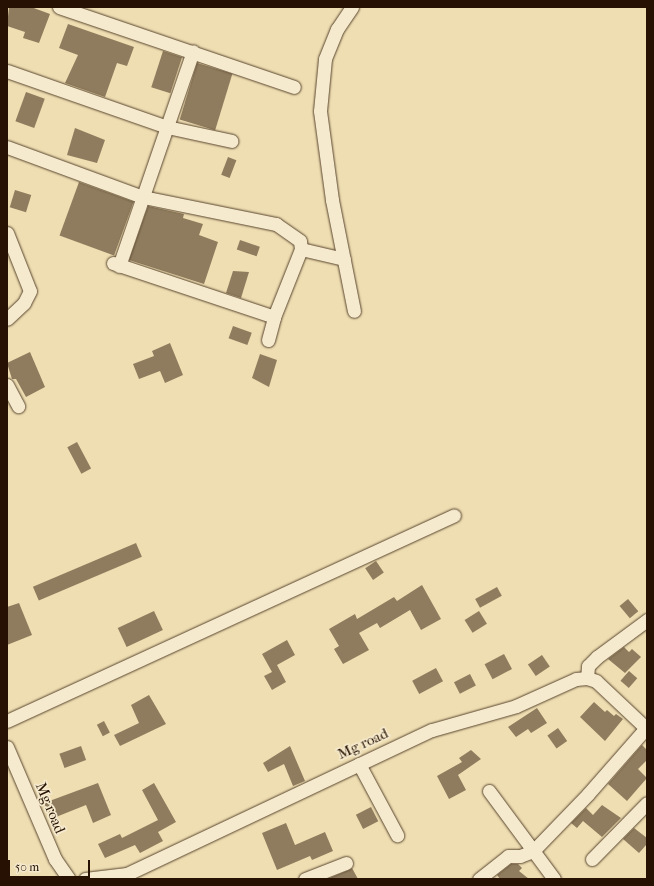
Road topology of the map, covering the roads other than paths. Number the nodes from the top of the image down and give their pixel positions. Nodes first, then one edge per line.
1 (59, 7) edge
2 (352, 7) edge
3 (193, 51) junction
4 (7, 71) edge
5 (294, 87) dead end
6 (167, 127) junction
7 (232, 141) dead end
8 (7, 147) edge
9 (143, 197) junction
10 (7, 233) edge
11 (301, 248) junction
12 (344, 259) junction
13 (354, 310) dead end
14 (274, 317) junction
15 (7, 318) edge
16 (268, 340) dead end
17 (7, 385) edge
18 (18, 406) dead end
19 (454, 515) dead end
20 (647, 620) edge
21 (587, 678) junction
22 (7, 721) edge
23 (647, 728) edge
24 (7, 748) edge
25 (359, 764) junction
26 (489, 791) dead end
27 (647, 802) edge
28 (397, 835) dead end
29 (533, 851) junction
30 (592, 859) dead end
31 (346, 863) dead end
32 (69, 879) edge
33 (85, 879) edge
34 (305, 879) edge
35 (479, 879) edge
36 (554, 879) edge

1 - 3 street
2 - 12 street
3 - 5 street
3 - 6 street
4 - 6 street
6 - 7 street
6 - 9 street
8 - 9 street
9 - 11 street
9 - 14 street
10 - 15 street
11 - 12 street
11 - 14 street
12 - 13 street
14 - 16 street
17 - 18 street
19 - 22 street
20 - 21 street
21 - 23 street
21 - 25 street, Mg road
23 - 29 street
24 - 32 street, Mg road
25 - 28 street
25 - 33 street, Mg road
26 - 29 street
27 - 30 street
29 - 35 street
29 - 36 street
31 - 34 street

